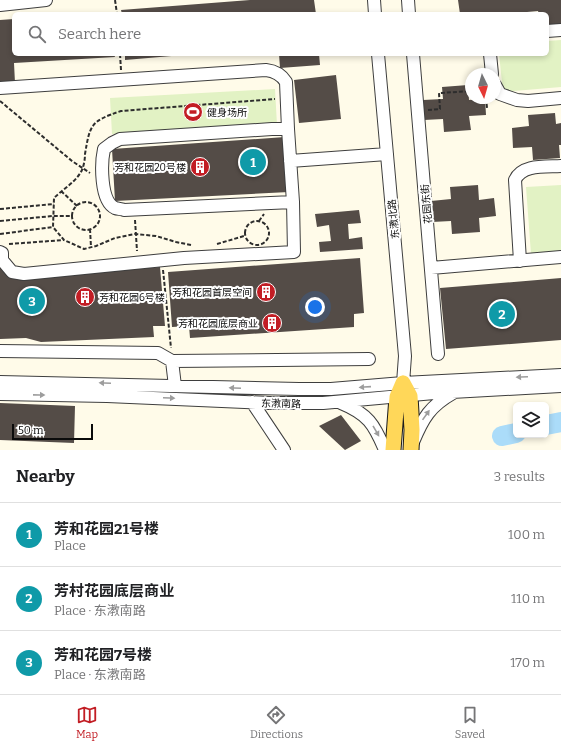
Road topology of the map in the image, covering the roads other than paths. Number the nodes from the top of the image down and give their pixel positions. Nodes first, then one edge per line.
1 (46, 0) edge
2 (374, 0) edge
3 (408, 0) edge
4 (0, 5) edge
5 (375, 12) edge
6 (409, 12) edge
7 (561, 30) edge
8 (549, 31) edge
9 (378, 56) edge
10 (413, 56) edge
11 (490, 56) edge
12 (491, 68) edge
13 (0, 88) edge
14 (501, 94) edge
15 (561, 98) edge
16 (288, 129) junction
17 (387, 154) junction
18 (290, 161) junction
19 (561, 166) edge
20 (293, 202) junction
21 (3, 248) edge
22 (561, 257) edge
23 (520, 261) junction
24 (431, 268) junction
25 (0, 351) edge
26 (438, 354) dead end
27 (369, 359) dead end
28 (172, 361) junction
29 (561, 375) edge
30 (0, 382) edge
31 (175, 386) junction
32 (561, 386) edge
33 (403, 392) junction
34 (455, 392) junction
35 (0, 394) edge
36 (252, 402) junction
37 (338, 402) junction
38 (411, 449) edge
39 (284, 450) edge
40 (385, 450) edge
41 (393, 450) edge

1 - 4 street
2 - 5 street
3 - 6 street
7 - 8 street
9 - 17 street, 东漖北路
10 - 24 street, 花园东街
11 - 12 street
13 - 16 street
14 - 15 street
16 - 18 street
16 - 20 street
17 - 18 street
17 - 33 street, 东漖北路
18 - 20 street
19 - 23 street
20 - 21 street
22 - 23 street
23 - 24 street
24 - 26 street, 花园东街
25 - 28 street
27 - 28 street
28 - 31 street
29 -> 33 street, 东漖南路
31 -> 30 street, 东漖南路
33 -> 31 street, 东漖南路
32 - 34 street, 东漖南路
33 - 34 street, 东漖南路
33 - 37 street, 东漖南路
33 - 38 main road, 东漖北路
33 - 41 main road, 东漖北路
38 -> 34 street
35 -> 36 street, 东漖南路
36 - 37 street, 东漖南路
36 - 39 street
37 -> 40 street

